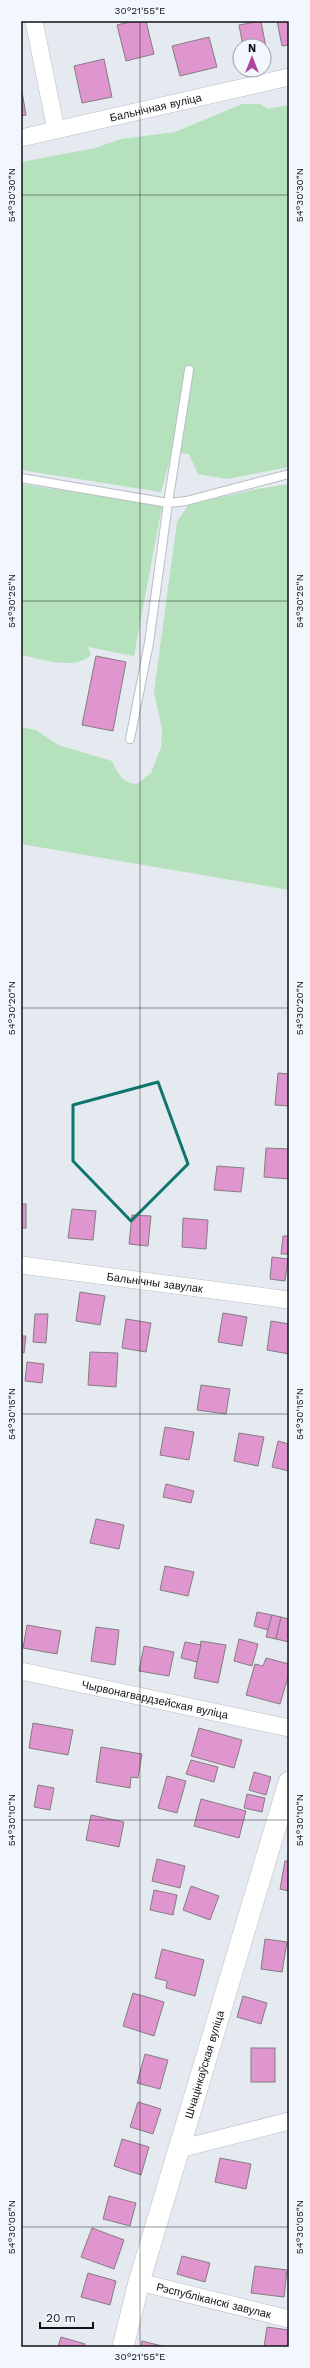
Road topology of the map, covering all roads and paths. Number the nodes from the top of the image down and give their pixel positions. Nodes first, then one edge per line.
1 (34, 21) edge
2 (289, 77) edge
3 (56, 130) junction
4 (21, 138) edge
5 (189, 370) dead end
6 (289, 474) edge
7 (21, 478) edge
8 (168, 503) junction
9 (130, 739) dead end
10 (21, 1265) edge
11 (289, 1300) edge
12 (21, 1671) edge
13 (289, 1728) edge
14 (289, 1782) edge
15 (289, 2121) edge
16 (179, 2149) junction
17 (139, 2282) junction
18 (289, 2319) edge
19 (123, 2347) edge

1 - 3 street
2 - 3 street, Бальнічная вуліца
3 - 4 street, Бальнічная вуліца
5 - 8 lane
6 - 8 lane
7 - 8 lane
8 - 9 lane
10 - 11 street, Бальнічны завулак
12 - 13 street, Чырвонагвардзейская вуліца
14 - 16 street, Шчацінкаўская вуліца
15 - 16 street
16 - 17 street, Шчацінкаўская вуліца
17 - 18 street, Рэспубліканскі завулак
17 - 19 street, Шчацінкаўская вуліца

